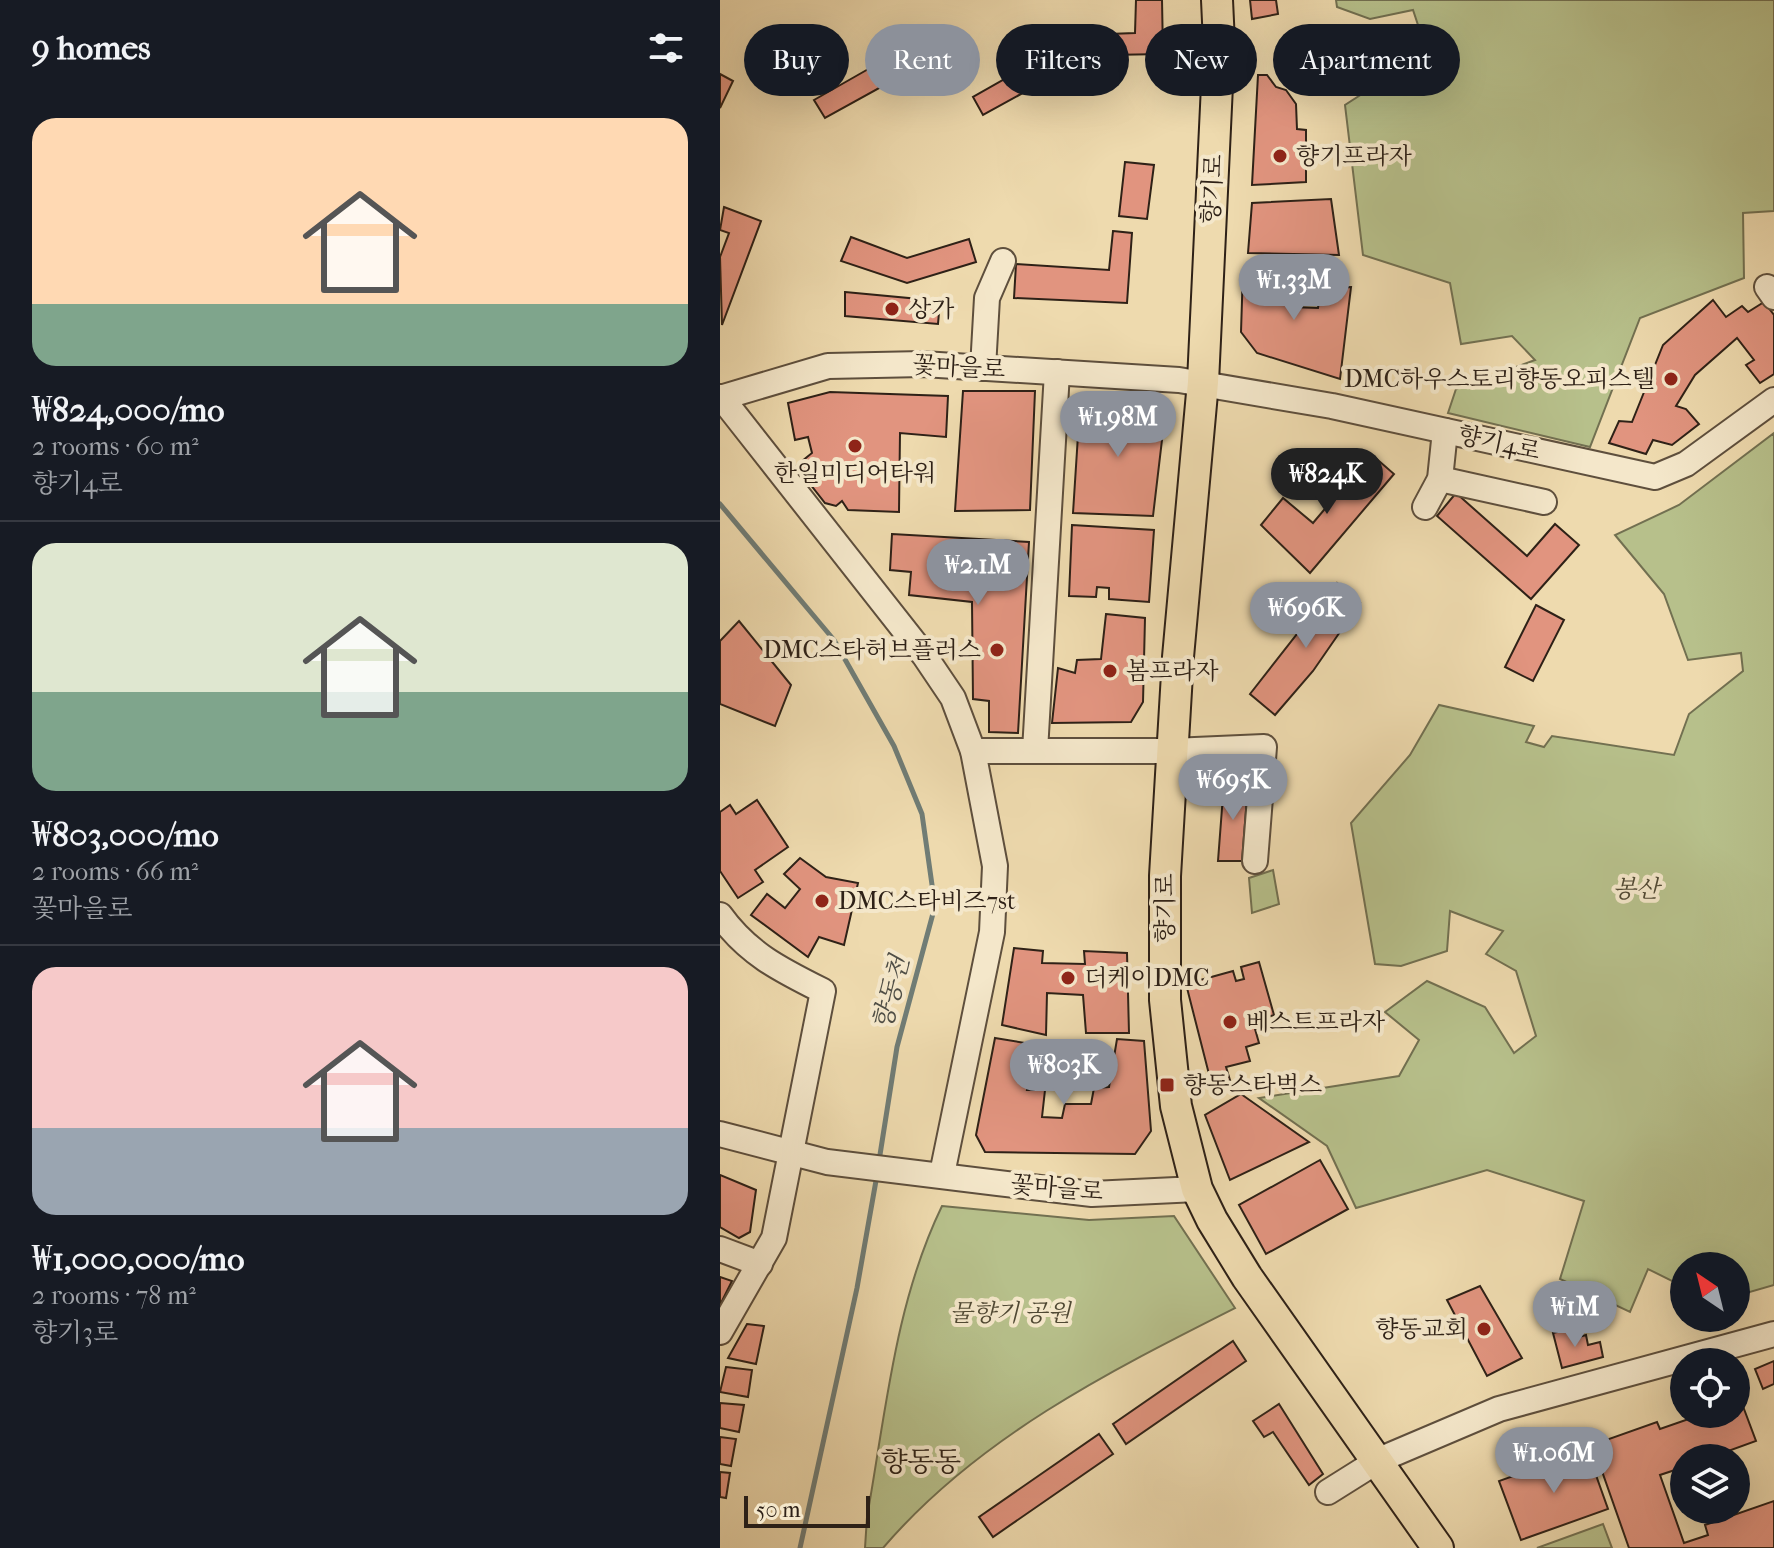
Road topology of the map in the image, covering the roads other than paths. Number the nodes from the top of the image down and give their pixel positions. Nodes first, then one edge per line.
1 (1217, 0) edge
2 (1003, 261) dead end
3 (983, 368) junction
4 (1057, 372) junction
5 (1203, 382) junction
6 (720, 398) edge
7 (1774, 400) edge
8 (1445, 431) junction
9 (1440, 479) junction
10 (1544, 502) dead end
11 (1425, 507) dead end
12 (973, 751) junction
13 (1035, 751) junction
14 (1172, 751) junction
15 (1255, 861) dead end
16 (720, 915) edge
17 (720, 1134) edge
18 (791, 1152) junction
19 (931, 1173) junction
20 (1197, 1189) junction
21 (720, 1249) edge
22 (760, 1264) junction
23 (720, 1332) edge
24 (1774, 1334) edge
25 (1379, 1460) junction
26 (1328, 1492) dead end
27 (1438, 1548) edge

1 - 5 main road, 향기로
2 - 3 street
3 - 4 street, 꽃마을로
3 - 6 street, 꽃마을로
4 - 5 street, 꽃마을로
4 - 13 street
5 - 8 street, 향기4로
5 - 14 main road, 향기로
6 - 12 street
7 - 8 street, 향기4로
8 - 9 street
9 - 10 street
9 - 11 street
12 - 13 street
12 - 19 street
13 - 14 street
14 - 15 street
14 - 20 main road, 향기로
16 - 18 street
17 - 18 street
18 - 19 street, 꽃마을로
18 - 22 street
19 - 20 street, 꽃마을로
20 - 25 main road, 향기로
21 - 22 street
22 - 23 street
24 - 25 street
25 - 26 street
25 - 27 main road, 향기로

